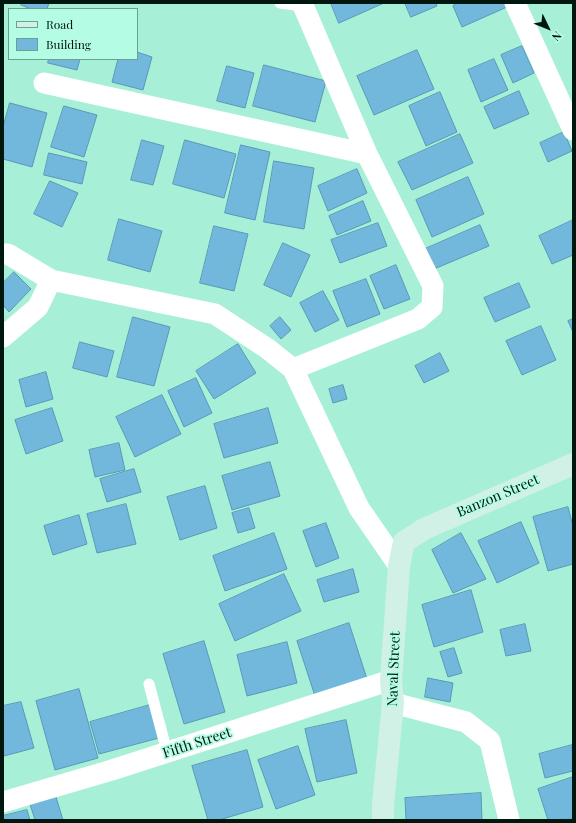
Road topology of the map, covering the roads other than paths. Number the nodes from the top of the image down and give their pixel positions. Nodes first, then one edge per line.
1 (280, 3) edge
2 (515, 3) edge
3 (303, 5) edge
4 (44, 83) dead end
5 (573, 130) edge
6 (367, 154) junction
7 (3, 254) edge
8 (51, 280) junction
9 (3, 337) edge
10 (293, 369) junction
11 (573, 464) edge
12 (424, 529) joint
13 (399, 566) junction
14 (391, 680) junction
15 (149, 684) dead end
16 (394, 703) junction
17 (167, 752) junction
18 (3, 802) edge
19 (383, 820) edge
20 (509, 820) edge

1 - 3 lane
2 - 5 street
3 - 6 street
4 - 6 street
6 - 10 street
7 - 8 street
8 - 9 street
8 - 10 street
10 - 13 street
11 - 12 street, Banzon Street
12 - 13 street, Naval Street
13 - 14 street, Naval Street
14 - 16 street, Naval Street
14 - 17 street, Fifth Street
15 - 17 lane
16 - 19 street, Naval Street
16 - 20 street
17 - 18 street, Fifth Street

